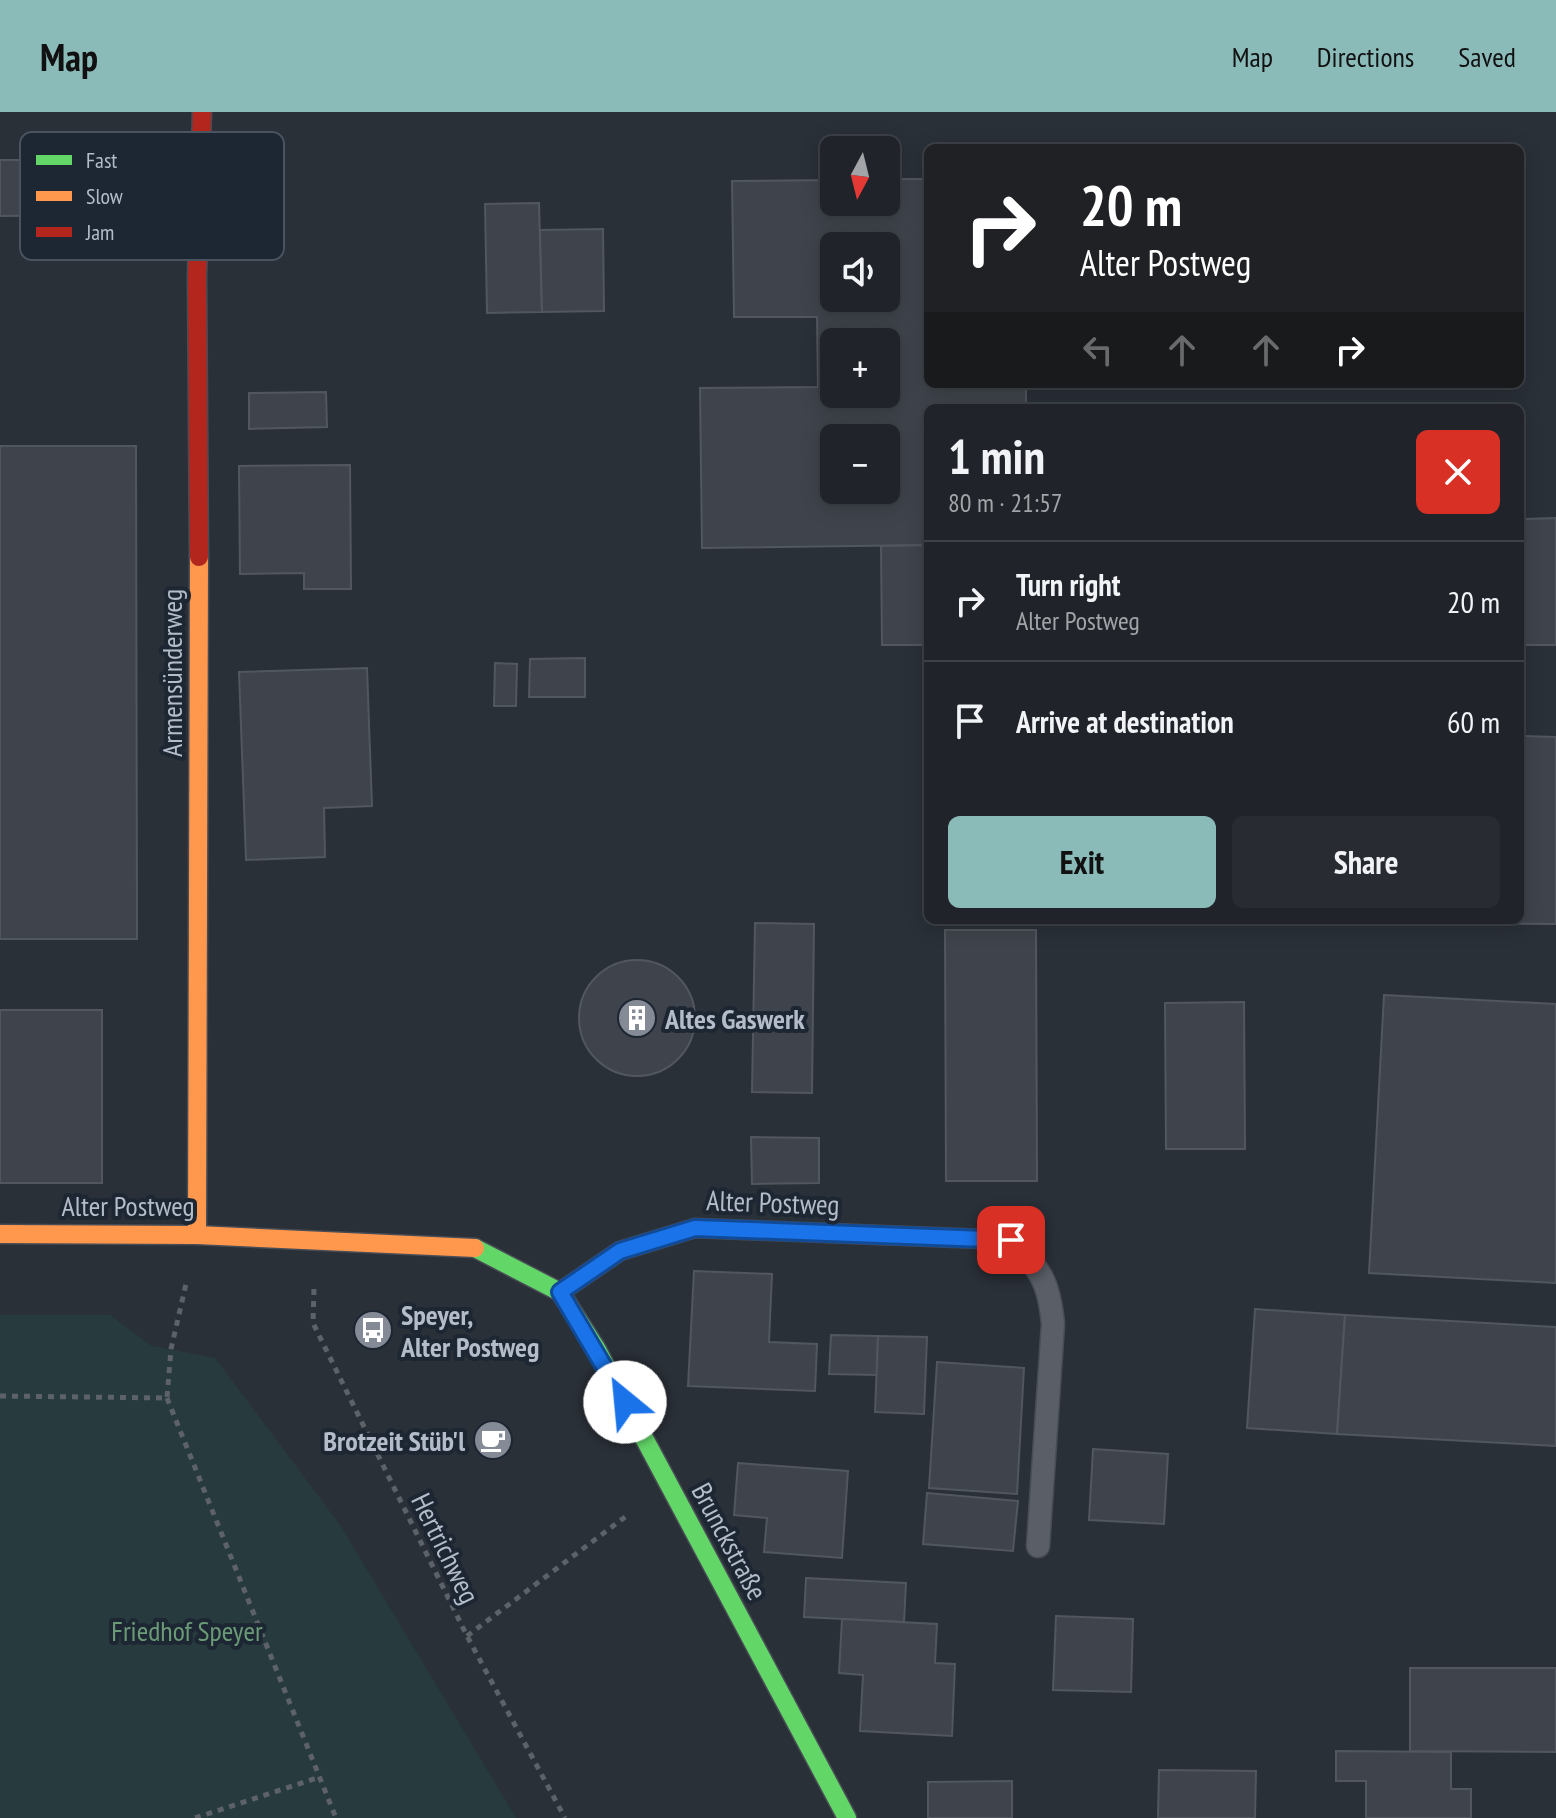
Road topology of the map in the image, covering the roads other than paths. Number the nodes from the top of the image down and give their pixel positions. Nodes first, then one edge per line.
1 (202, 112) edge
2 (201, 132) edge
3 (198, 260) edge
4 (0, 1234) edge
5 (197, 1235) junction
6 (1011, 1240) joint
7 (560, 1292) junction
8 (1038, 1546) dead end
9 (847, 1818) edge

1 - 2 street, Armensünderweg
3 - 5 street, Armensünderweg
4 - 5 street, Alter Postweg
5 - 7 street, Alter Postweg
6 - 7 street, Alter Postweg
6 - 8 lane, Alter Postweg
7 - 9 street, Brunckstraße

